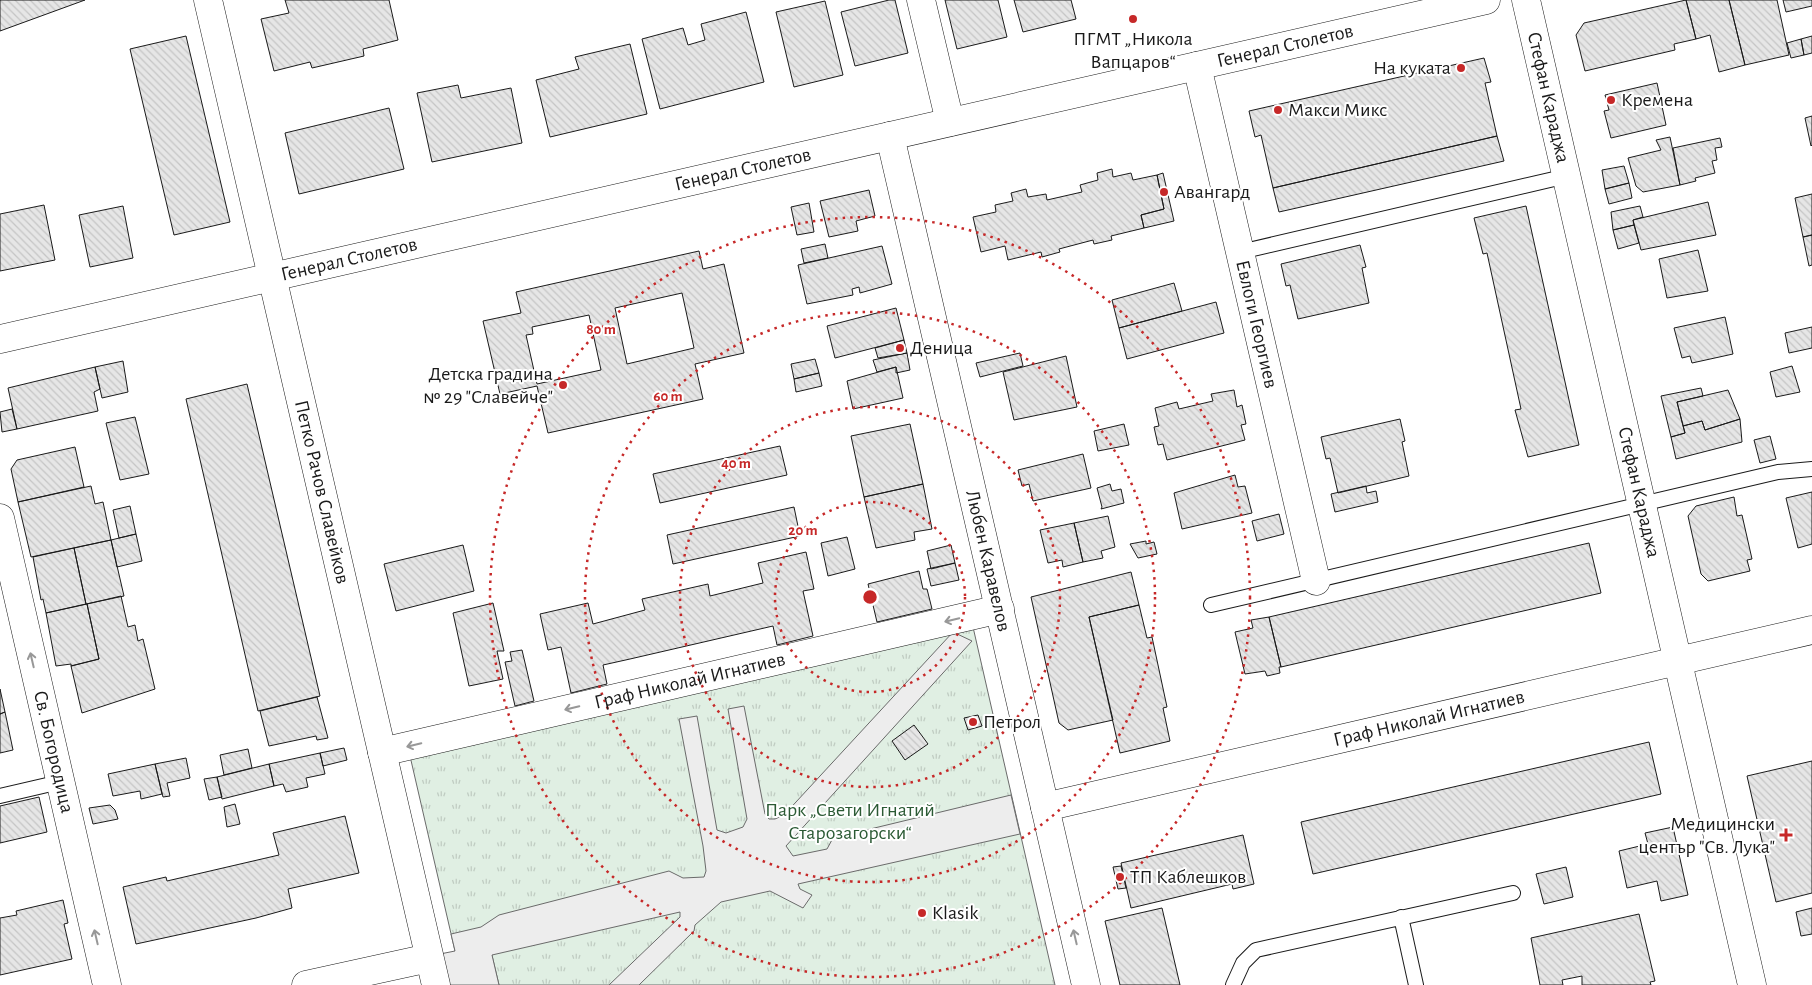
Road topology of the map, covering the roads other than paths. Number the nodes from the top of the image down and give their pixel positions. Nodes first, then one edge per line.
1 (208, 0) edge
2 (921, 0) edge
3 (1486, 0) edge
4 (1526, 0) edge
5 (1197, 66) junction
6 (950, 122) junction
7 (890, 136) junction
8 (1567, 176) junction
9 (1240, 252) junction
10 (272, 277) junction
11 (0, 339) edge
12 (1812, 470) edge
13 (1642, 504) junction
14 (0, 518) edge
15 (1316, 581) junction
16 (1211, 605) dead end
17 (1000, 609) junction
18 (1812, 630) edge
19 (1678, 661) junction
20 (382, 752) junction
21 (60, 782) junction
22 (0, 796) edge
23 (1045, 808) junction
24 (1513, 892) dead end
25 (1401, 917) junction
26 (429, 958) junction
27 (107, 985) edge
28 (306, 985) edge
29 (436, 985) edge
30 (1086, 985) edge
31 (1233, 985) edge
32 (1416, 985) edge
33 (1752, 985) edge

1 - 10 street, Петко Рачов Славейков
2 - 6 street
3 - 5 street, Генерал Столетов
4 - 8 street, Стефан Караджа
5 - 6 street, Генерал Столетов
5 - 9 street, Евлоги Георгиев
6 - 7 street, Генерал Столетов
7 - 10 street, Генерал Столетов
7 - 17 street, Любен Каравелов
8 - 9 lane
8 - 13 street, Стефан Караджа
9 - 15 street, Евлоги Георгиев
10 - 11 street, Генерал Столетов
10 - 20 street, Петко Рачов Славейков
12 - 13 lane
13 - 15 lane
13 - 19 street, Стефан Караджа
21 -> 14 street, Св. Богородица
15 - 16 lane
17 -> 20 street, Граф Николай Игнатиев
17 - 23 street, Любен Каравелов
18 - 19 street, Граф Николай Игнатиев
19 - 23 street, Граф Николай Игнатиев
19 - 33 street, Стефан Караджа
20 - 26 street, Петко Рачов Славейков
21 - 22 lane
27 -> 21 street, Св. Богородица
30 -> 23 street, Любен Каравелов
24 - 25 lane
25 - 31 lane
25 - 32 lane
26 - 28 street
26 - 29 street, Петко Рачов Славейков

